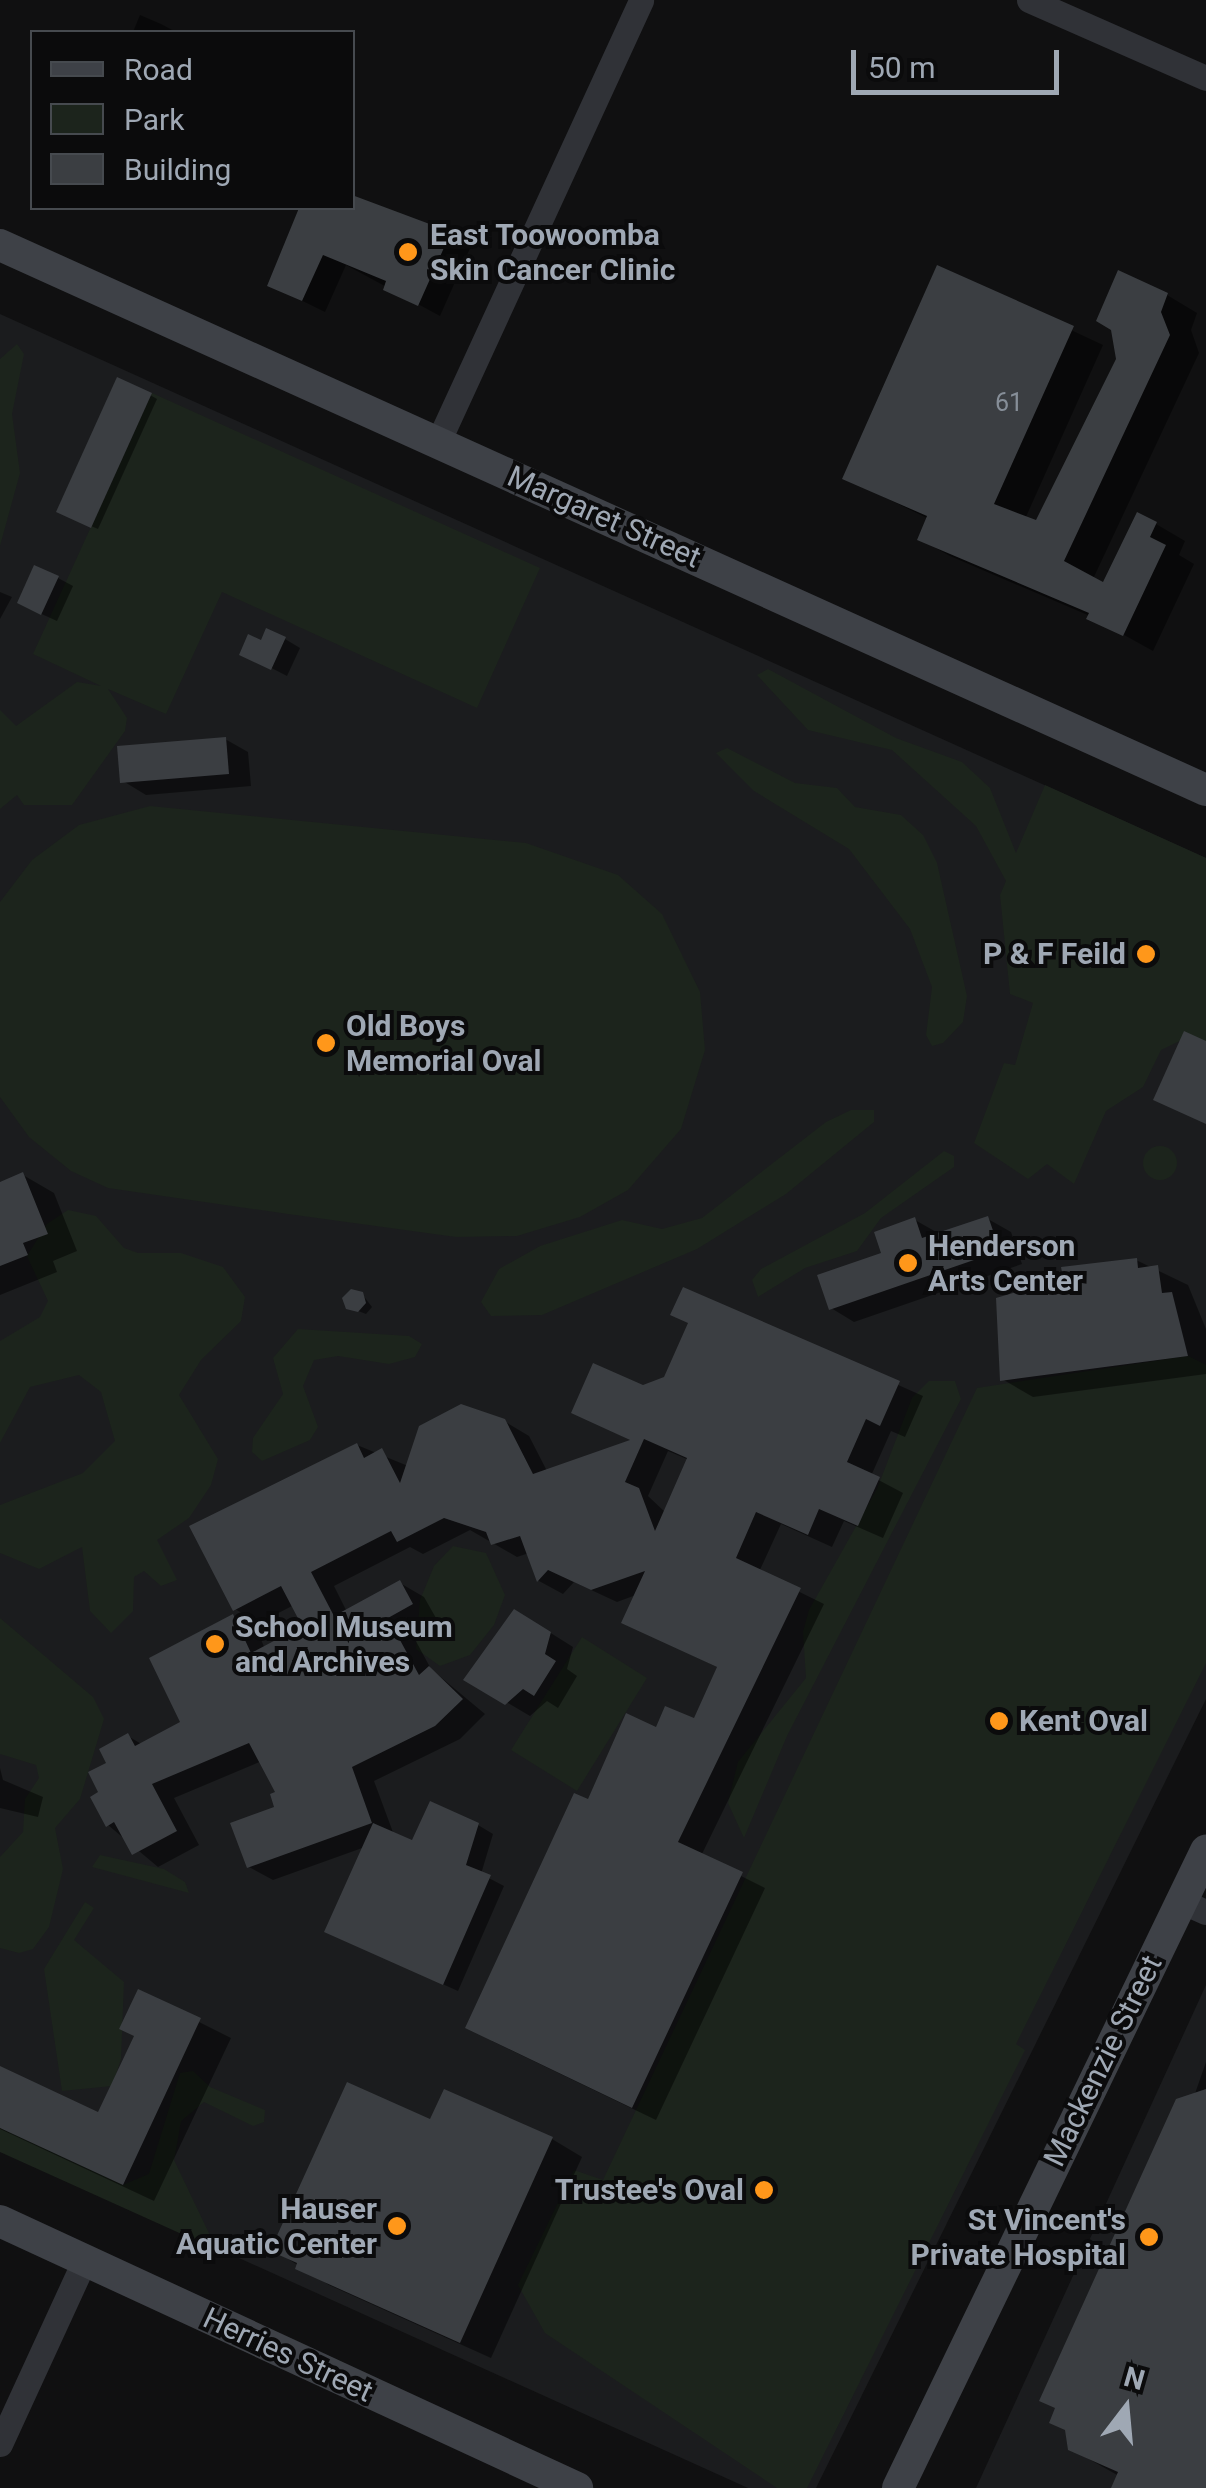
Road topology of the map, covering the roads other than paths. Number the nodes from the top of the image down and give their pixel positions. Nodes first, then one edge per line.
1 (641, 0) edge
2 (1029, 0) edge
3 (1206, 78) edge
4 (0, 245) edge
5 (438, 442) junction
6 (1206, 790) edge
7 (1206, 1851) edge
8 (1194, 1907) edge
9 (0, 2221) edge
10 (84, 2261) junction
11 (0, 2444) edge
12 (578, 2488) edge
13 (898, 2488) edge

1 - 5 street
2 - 3 street
4 - 5 street, Margaret Street
5 - 6 street, Margaret Street
7 - 8 street, Mackenzie Street
8 - 13 street, Mackenzie Street
9 - 10 street, Herries Street
10 - 11 street
10 - 12 street, Herries Street

